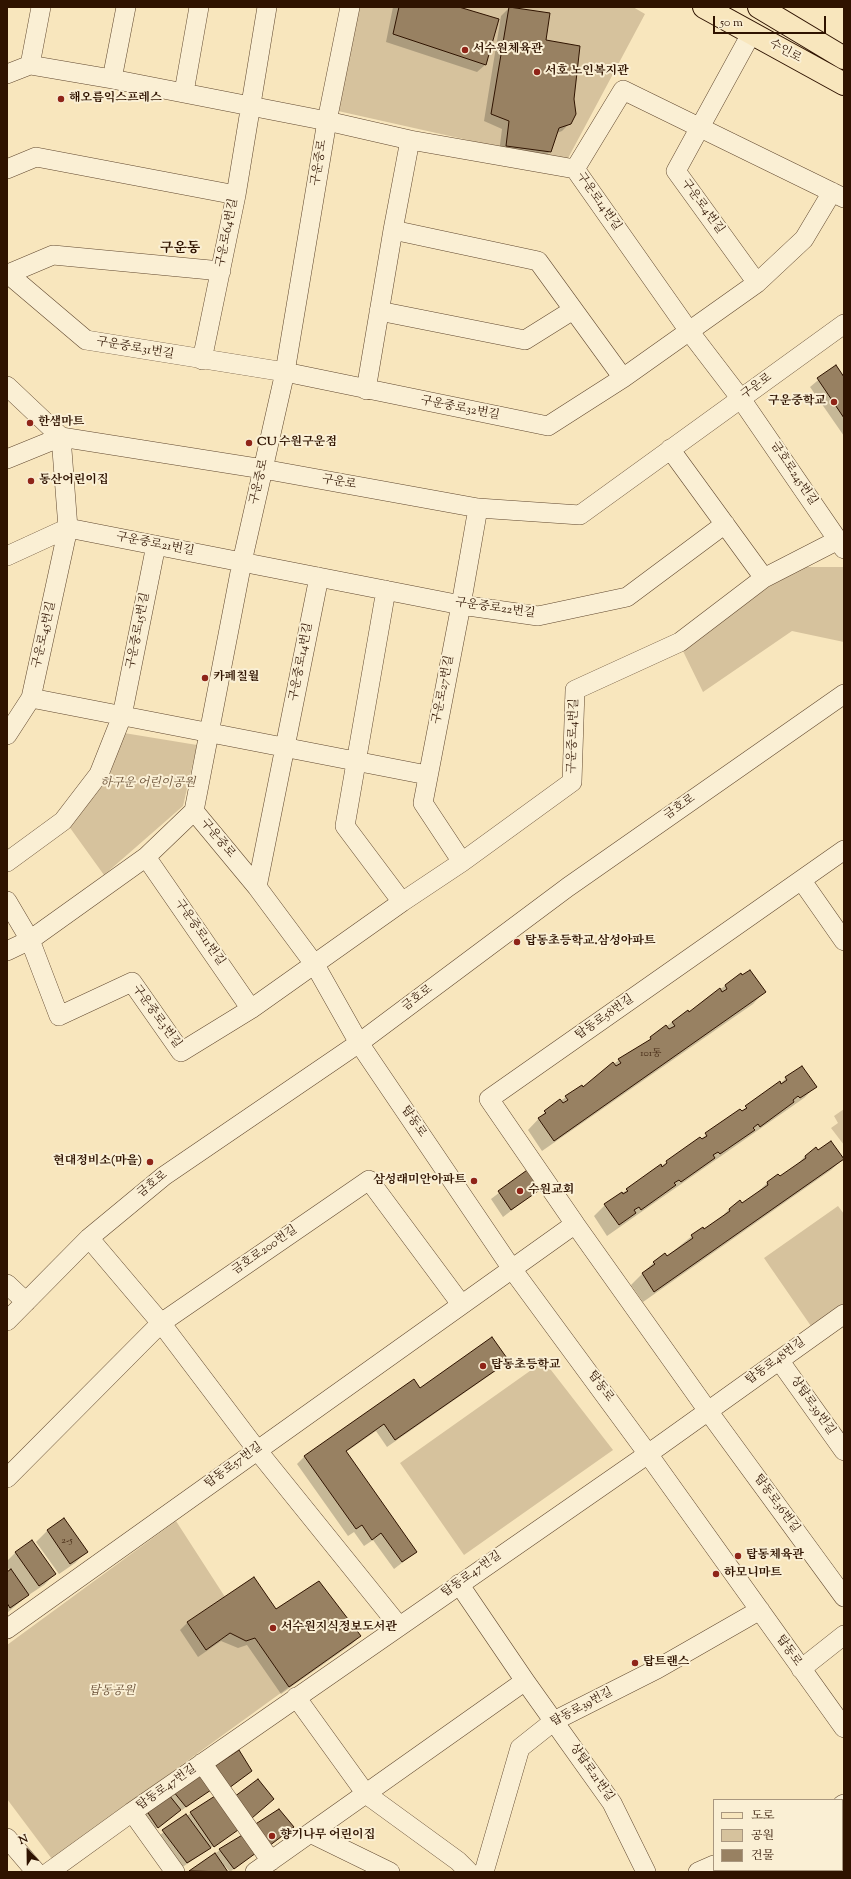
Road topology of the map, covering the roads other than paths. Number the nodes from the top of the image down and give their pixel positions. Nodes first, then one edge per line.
1 (41, 7) edge
2 (126, 7) edge
3 (199, 7) edge
4 (267, 7) edge
5 (350, 7) edge
6 (704, 7) edge
7 (759, 7) edge
8 (751, 34) junction
9 (844, 58) edge
10 (30, 65) junction
11 (7, 74) edge
12 (112, 79) junction
13 (844, 84) edge
14 (184, 92) junction
15 (250, 106) junction
16 (327, 121) junction
17 (701, 127) junction
18 (410, 140) junction
19 (576, 169) junction
20 (7, 170) edge
21 (236, 195) junction
22 (838, 195) edge
23 (393, 230) junction
24 (221, 271) junction
25 (8, 274) edge
26 (757, 283) junction
27 (573, 310) junction
28 (379, 311) junction
29 (844, 324) edge
30 (690, 331) junction
31 (202, 360) junction
32 (286, 372) junction
33 (623, 378) junction
34 (7, 386) edge
35 (366, 390) junction
36 (741, 399) junction
37 (61, 437) junction
38 (670, 449) junction
39 (7, 459) edge
40 (262, 469) junction
41 (478, 508) junction
42 (725, 524) junction
43 (68, 528) junction
44 (156, 545) junction
45 (841, 545) edge
46 (7, 556) edge
47 (242, 562) junction
48 (319, 577) junction
49 (764, 578) junction
50 (386, 590) junction
51 (461, 605) junction
52 (844, 694) edge
53 (31, 698) junction
54 (122, 716) junction
55 (209, 733) junction
56 (7, 735) edge
57 (285, 748) junction
58 (356, 762) junction
59 (427, 775) junction
60 (194, 811) junction
61 (844, 850) edge
62 (146, 857) junction
63 (7, 862) edge
64 (462, 862) junction
65 (802, 881) junction
66 (257, 887) junction
67 (7, 901) edge
68 (402, 902) junction
69 (30, 940) junction
70 (844, 941) edge
71 (7, 951) edge
72 (315, 965) junction
73 (251, 1009) junction
74 (359, 1043) junction
75 (575, 1224) junction
76 (89, 1238) junction
77 (512, 1269) junction
78 (7, 1284) edge
79 (26, 1302) junction
80 (461, 1304) junction
81 (844, 1314) edge
82 (7, 1321) edge
83 (161, 1323) junction
84 (779, 1360) junction
85 (708, 1411) junction
86 (257, 1450) junction
87 (844, 1451) edge
88 (648, 1454) junction
89 (7, 1478) edge
90 (459, 1584) junction
91 (844, 1597) edge
92 (760, 1610) junction
93 (399, 1626) junction
94 (7, 1630) edge
95 (844, 1635) edge
96 (801, 1669) junction
97 (525, 1681) junction
98 (296, 1697) junction
99 (554, 1721) junction
100 (844, 1728) edge
101 (202, 1763) junction
102 (366, 1794) junction
103 (132, 1812) junction
104 (310, 1833) junction
105 (7, 1838) edge
106 (271, 1861) junction
107 (713, 1865) edge
108 (36, 1872) edge
109 (49, 1872) edge
110 (175, 1872) edge
111 (255, 1872) edge
112 (390, 1872) edge
113 (469, 1872) edge
114 (484, 1872) edge
115 (646, 1872) edge
116 (698, 1872) edge

1 - 10 street
2 - 12 street
3 - 14 street
4 - 15 street, 구운로64번길
5 - 16 street, 구운중로
6 - 8 main road, 수인로
7 - 9 main road, 수인로
8 - 13 main road, 수인로
8 - 17 street
10 - 11 street
10 - 12 street
12 - 14 street
14 - 15 street
15 - 16 street
15 - 21 street, 구운로64번길
16 - 18 street, 구운로14번길
16 - 32 street, 구운중로
17 - 19 street
17 - 22 street
17 - 26 street, 구운로4번길
18 - 19 street, 구운로14번길
18 - 23 street
19 - 30 street, 구운로14번길
20 - 21 street
21 - 24 street, 구운로64번길
22 - 26 street
23 - 27 street
23 - 28 street
24 - 25 street, 구운중로31번길
24 - 31 street, 구운로64번길
25 - 31 street, 구운중로31번길
26 - 30 street
27 - 28 street
27 - 33 street
28 - 35 street
29 - 36 street, 구운로
30 - 33 street, 구운중로32번길
30 - 36 street, 구운로14번길
31 - 32 street, 구운중로31번길
32 - 35 street, 구운중로32번길
32 - 40 street, 구운중로
33 - 35 street, 구운중로32번길
34 - 37 street
36 - 38 street, 구운로
36 - 45 street, 금호로245번길
37 - 39 street
37 - 40 street, 구운로
37 - 43 street, 구운로45번길
38 - 41 street, 구운로
38 - 42 street
40 - 41 street, 구운로
40 - 47 street, 구운중로
41 - 51 street, 구운로27번길
42 - 49 street
42 - 51 street, 구운중로22번길
43 - 44 street, 구운중로21번길
43 - 46 street
43 - 53 street, 구운로45번길
44 - 47 street, 구운중로21번길
44 - 54 street, 구운중로15번길
45 - 49 street, 구운중로4번길
47 - 48 street, 구운중로22번길
47 - 55 street, 구운중로
48 - 50 street, 구운중로22번길
48 - 57 street, 구운중로14번길
49 - 64 street, 구운중로4번길
50 - 51 street, 구운중로22번길
50 - 58 street
51 - 59 street, 구운로27번길
52 - 74 street, 금호로
53 - 54 street
53 - 56 street, 구운로45번길
54 - 55 street
54 - 63 street
55 - 57 street
55 - 60 street, 구운중로
57 - 58 street
57 - 66 street
58 - 59 street
58 - 68 street
59 - 64 street, 구운로27번길
60 - 62 street
60 - 66 street, 구운중로
61 - 65 street, 탑동로58번길
62 - 69 street
62 - 73 street, 구운중로11번길
64 - 68 street, 구운중로4번길
65 - 70 street
65 - 75 street, 탑동로58번길
66 - 72 street, 구운중로
67 - 69 street
68 - 72 street, 구운중로4번길
69 - 71 street
69 - 73 street, 구운중로3번길
72 - 73 street, 구운중로3번길
72 - 74 street, 구운중로
74 - 76 street, 금호로
74 - 77 street, 탑동로
75 - 77 street
75 - 85 street, 탑동로58번길
76 - 79 street, 금호로
76 - 83 street
77 - 80 street, 탑동로57번길
77 - 88 street, 탑동로
78 - 79 street
79 - 82 street, 금호로
80 - 83 street, 금호로200번길
80 - 86 street, 탑동로57번길
81 - 84 street, 탑동로48번길
83 - 86 street
83 - 89 street, 금호로200번길
84 - 85 street, 탑동로48번길
84 - 87 street, 상탑로39번길
85 - 88 street, 탑동로48번길
85 - 91 street, 탑동로36번길
86 - 93 street
86 - 94 street, 탑동로57번길
88 - 90 street, 탑동로47번길
88 - 92 street, 탑동로
90 - 93 street, 탑동로47번길
90 - 97 street, 상탑로21번길
92 - 96 street, 탑동로
92 - 99 street, 탑동로39번길
93 - 98 street, 탑동로47번길
95 - 96 street
96 - 100 street, 탑동로
97 - 99 street, 상탑로21번길
97 - 102 street
98 - 101 street, 탑동로47번길
98 - 102 street
99 - 114 street, 탑동로39번길
99 - 115 street, 상탑로21번길
101 - 103 street, 탑동로47번길
101 - 106 street, 탑동로47번길
102 - 104 street
102 - 113 street
103 - 109 street
103 - 110 street, 탑동로47번길
104 - 106 street
104 - 112 street
105 - 108 street
106 - 111 street
107 - 116 street

